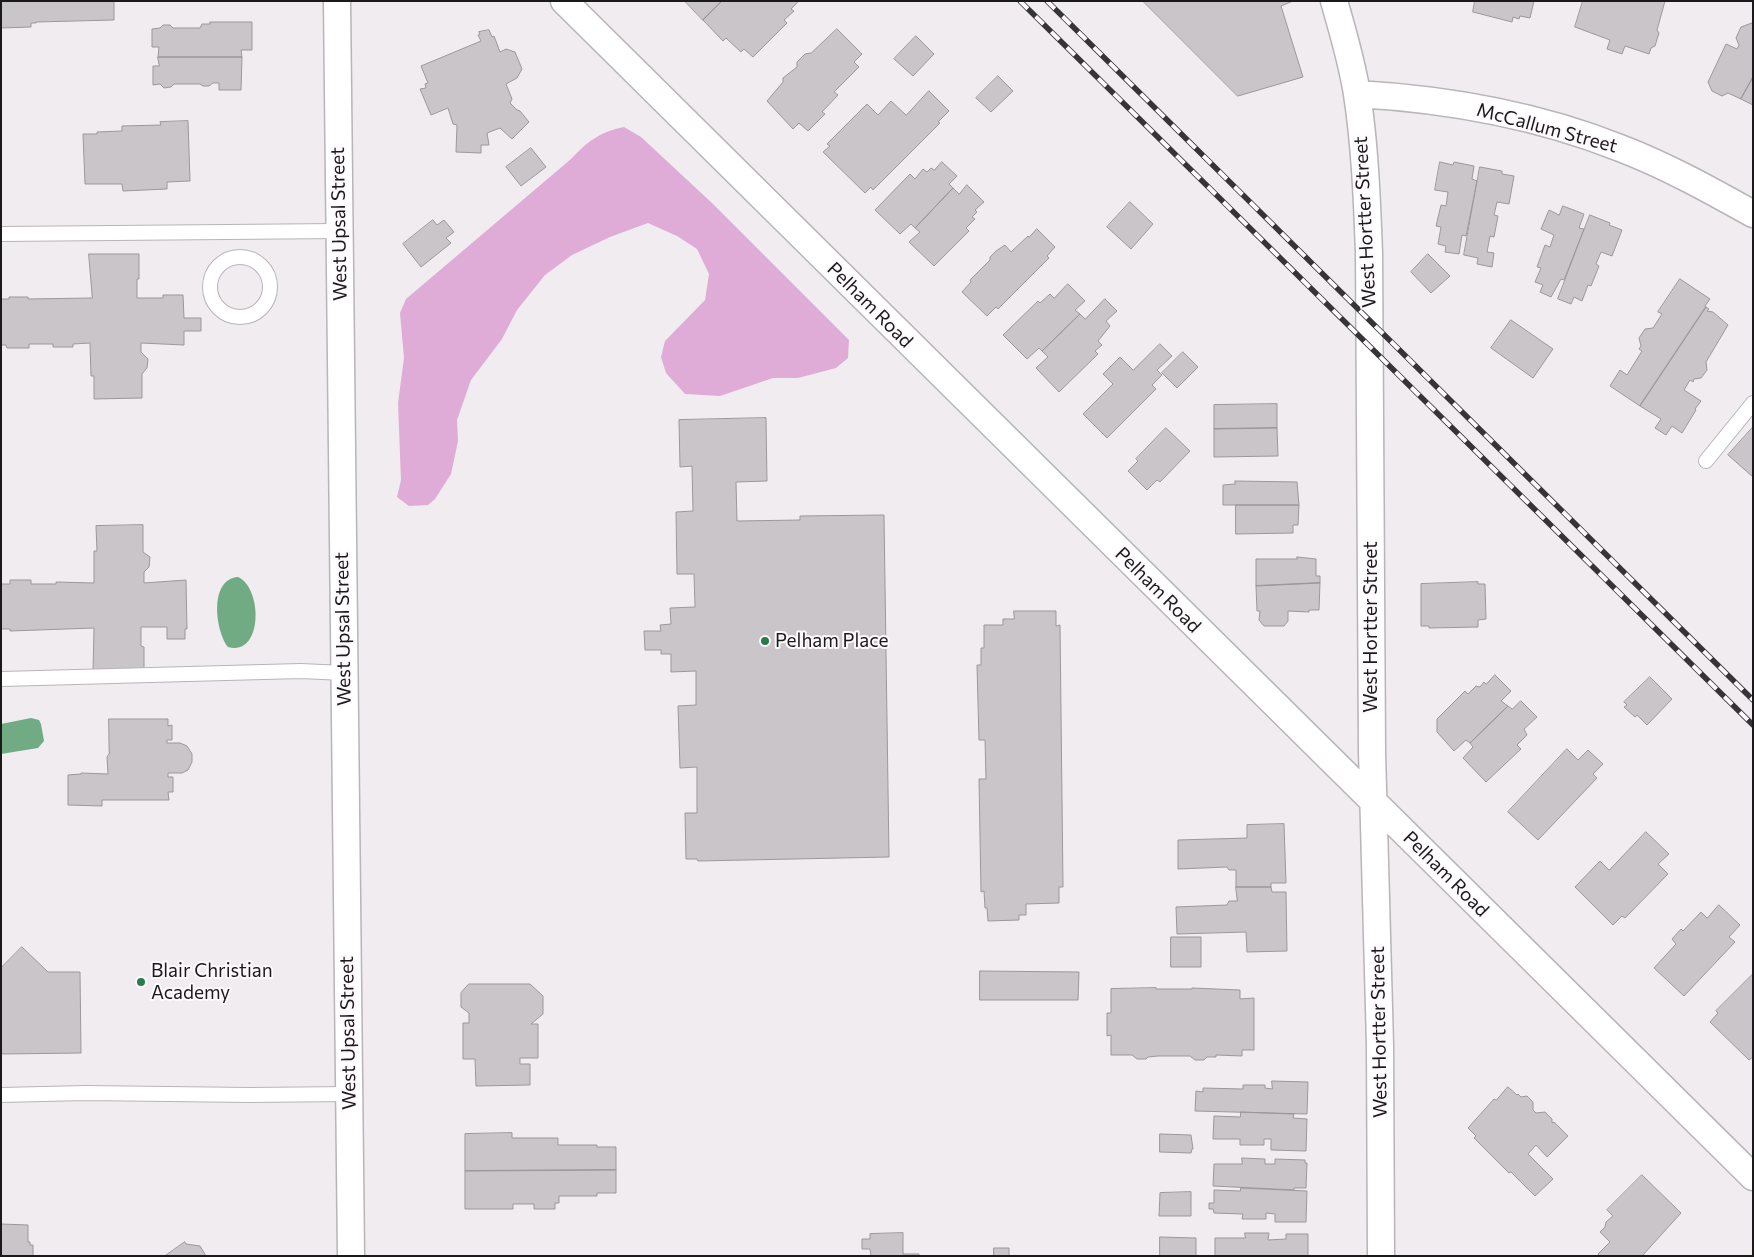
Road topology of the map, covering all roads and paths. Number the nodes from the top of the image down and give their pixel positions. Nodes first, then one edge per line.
1 (336, 1) edge
2 (564, 1) edge
3 (1334, 1) edge
4 (1357, 94) junction
5 (1753, 214) edge
6 (339, 231) junction
7 (241, 233) junction
8 (1, 234) edge
9 (241, 257) junction
10 (1753, 403) edge
11 (1706, 461) dead end
12 (344, 673) junction
13 (1, 679) edge
14 (1374, 803) junction
15 (349, 1094) junction
16 (1, 1095) edge
17 (1753, 1177) edge
18 (351, 1256) edge
19 (1380, 1256) edge

1 - 6 street, West Upsal Street
2 - 14 street, Pelham Road
3 - 4 street, West Hortter Street
4 - 5 street, McCallum Street
4 - 14 street, West Hortter Street
6 - 7 lane
6 - 12 street, West Upsal Street
7 - 8 lane
7 - 9 lane
9 - 9 lane
10 - 11 lane
12 - 13 lane
12 - 15 street, West Upsal Street
14 - 17 street, Pelham Road
14 - 19 street, West Hortter Street
15 - 16 lane
15 - 18 street, West Upsal Street

